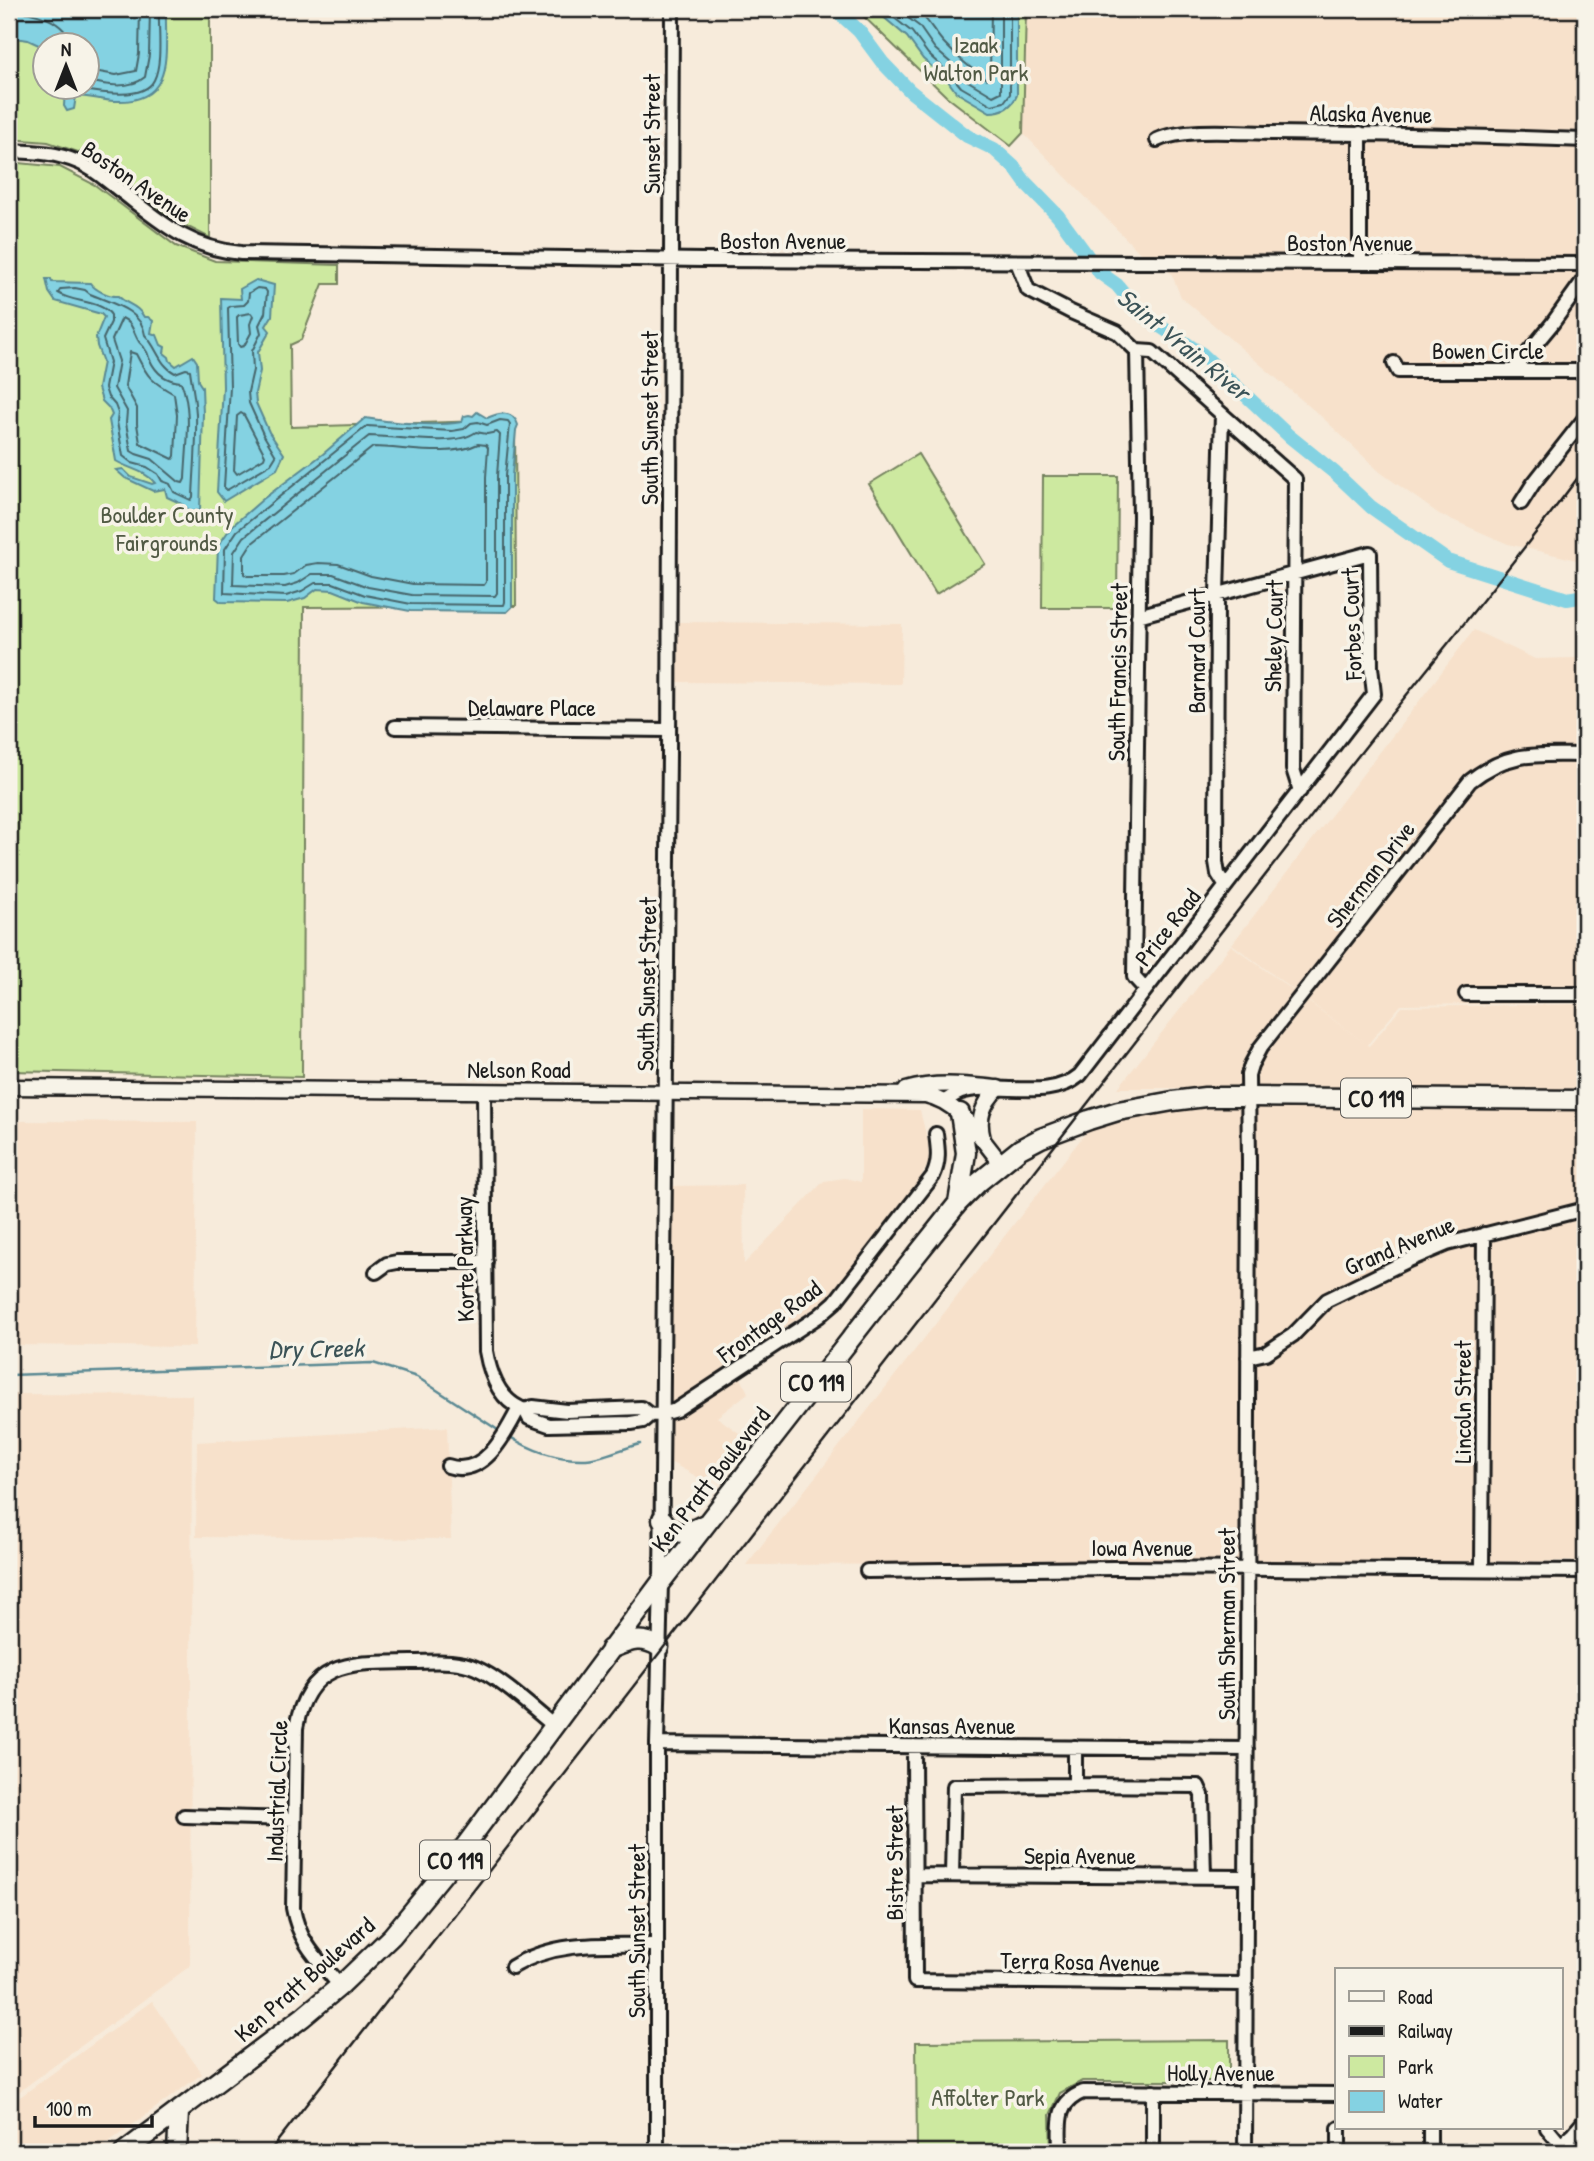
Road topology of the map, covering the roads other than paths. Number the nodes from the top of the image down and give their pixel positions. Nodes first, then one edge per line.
1 (672, 9) edge
2 (1360, 133) junction
3 (1157, 139) dead end
4 (1585, 140) edge
5 (9, 151) edge
6 (671, 260) junction
7 (1017, 262) junction
8 (1360, 263) junction
9 (1585, 264) edge
10 (1585, 278) edge
11 (1137, 351) junction
12 (1394, 363) dead end
13 (1513, 371) junction
14 (1585, 371) edge
15 (1222, 414) junction
16 (1585, 418) edge
17 (1521, 503) dead end
18 (1294, 574) junction
19 (1217, 594) junction
20 (1138, 616) junction
21 (1374, 694) joint
22 (395, 727) dead end
23 (669, 730) junction
24 (1585, 755) edge
25 (1300, 791) junction
26 (1225, 885) junction
27 (1145, 989) junction
28 (1466, 994) dead end
29 (1585, 994) edge
30 (9, 1087) edge
31 (998, 1088) junction
32 (484, 1092) junction
33 (666, 1093) junction
34 (891, 1094) junction
35 (1247, 1097) junction
36 (1585, 1100) edge
37 (945, 1101) junction
38 (960, 1113) junction
39 (936, 1134) dead end
40 (983, 1141) junction
41 (1001, 1163) junction
42 (958, 1203) junction
43 (1585, 1209) edge
44 (1484, 1234) junction
45 (486, 1262) junction
46 (376, 1272) dead end
47 (1248, 1357) junction
48 (522, 1409) junction
49 (656, 1415) junction
50 (448, 1466) dead end
51 (662, 1519) junction
52 (708, 1522) junction
53 (1247, 1568) junction
54 (1482, 1570) junction
55 (1585, 1570) edge
56 (867, 1571) dead end
57 (661, 1582) junction
58 (659, 1647) junction
59 (610, 1649) junction
60 (659, 1667) dead end
61 (658, 1710) junction
62 (554, 1726) junction
63 (657, 1744) junction
64 (914, 1746) junction
65 (1075, 1747) junction
66 (1247, 1749) junction
67 (1075, 1785) junction
68 (184, 1816) dead end
69 (294, 1819) junction
70 (915, 1875) junction
71 (952, 1875) junction
72 (1203, 1877) junction
73 (1245, 1877) junction
74 (657, 1945) junction
75 (512, 1967) dead end
76 (915, 1980) joint
77 (1245, 1984) junction
78 (340, 1986) junction
79 (1153, 2092) junction
80 (1245, 2093) junction
81 (1335, 2094) edge
82 (179, 2112) junction
83 (1585, 2120) edge
84 (1339, 2130) edge
85 (1430, 2130) edge
86 (1548, 2130) edge
87 (1557, 2149) edge
88 (124, 2152) edge
89 (177, 2152) edge
90 (657, 2152) edge
91 (1060, 2152) edge
92 (1153, 2152) edge
93 (1245, 2152) edge
94 (1339, 2152) edge
95 (1430, 2152) edge

1 - 6 street, Sunset Street
2 - 3 street, Alaska Avenue
2 - 4 street, Alaska Avenue
2 - 8 street
5 - 6 street, Boston Avenue
6 - 7 street, Boston Avenue
6 - 23 street, South Sunset Street
7 - 8 street, Boston Avenue
7 - 11 street
8 - 9 street, Boston Avenue
10 - 13 street
11 - 15 street
11 - 20 street, South Francis Street
12 - 13 street, Bowen Circle
13 - 14 street, Bowen Circle
15 - 18 street, Sheley Court
15 - 19 street, Barnard Court
16 - 17 street
18 - 19 street
18 - 21 street, Forbes Court
18 - 25 street, Sheley Court
19 - 20 street
19 - 26 street, Barnard Court
20 - 27 street, South Francis Street
21 - 25 street, Price Road
22 - 23 street, Delaware Place
23 - 33 street, South Sunset Street
24 - 35 street, Sherman Drive
25 - 26 street, Price Road
26 - 27 street, Price Road
27 - 31 street, Price Road
28 - 29 street
30 - 32 main road, Nelson Road
31 - 34 main road
31 - 37 street, Price Road
31 - 40 main road
32 - 33 main road, Nelson Road
32 - 45 street, Korte Parkway
33 - 34 main road, Nelson Road
33 - 49 street, South Sunset Street
34 - 37 main road, Nelson Road
35 - 36 highway, Ken Pratt Boulevard / CO 119
35 - 41 highway, Ken Pratt Boulevard / CO 119
35 - 47 street, South Sherman Street
37 - 38 main road, Nelson Road
38 - 40 main road, Nelson Road
38 - 42 highway
39 - 49 street, Frontage Road
40 - 41 main road, Nelson Road
41 - 42 highway, Ken Pratt Boulevard / CO 119
42 - 52 highway, Ken Pratt Boulevard / CO 119
43 - 44 street, Grand Avenue
44 - 47 street, Grand Avenue
44 - 54 street, Lincoln Street
45 - 46 street
45 - 48 street, Korte Parkway
47 - 53 street, South Sherman Street
48 - 49 street
48 - 50 street
49 - 51 street, South Sunset Street
51 - 52 highway
51 - 57 street, South Sunset Street
52 - 57 highway, Ken Pratt Boulevard / CO 119
53 - 54 street, Iowa Avenue
53 - 56 street, Iowa Avenue
53 - 66 street, South Sherman Street
54 - 55 street, Iowa Avenue
57 - 58 street, South Sunset Street
57 - 59 highway, Ken Pratt Boulevard / CO 119
58 - 59 highway
58 - 61 street, South Sunset Street
59 - 62 highway, Ken Pratt Boulevard / CO 119
60 - 61 street, South Sunset Street
61 - 63 street, South Sunset Street
62 - 69 street, Industrial Circle
62 - 78 highway, Ken Pratt Boulevard / CO 119
63 - 64 street, Kansas Avenue
63 - 74 street, South Sunset Street
64 - 65 street, Kansas Avenue
64 - 70 street, Bistre Street
65 - 66 street, Kansas Avenue
65 - 67 street
66 - 73 street, South Sherman Street
67 - 71 street
67 - 72 street
68 - 69 street
69 - 78 street, Industrial Circle
70 - 71 street, Sepia Avenue
70 - 76 street, Bistre Street
71 - 72 street, Sepia Avenue
72 - 73 street, Sepia Avenue
73 - 77 street, South Sherman Street
74 - 75 street
74 - 90 street, South Sunset Street
76 - 77 street, Terra Rosa Avenue
77 - 80 street, South Sherman Street
78 - 82 highway, Ken Pratt Boulevard / CO 119
79 - 80 street, Holly Avenue
79 - 91 street, Holly Avenue
79 - 92 street
80 - 81 street, Holly Avenue
80 - 93 street, South Sherman Street
82 - 88 highway, Ken Pratt Boulevard / CO 119
82 - 89 highway
83 - 87 street
84 - 94 street
85 - 95 street
86 - 87 street

